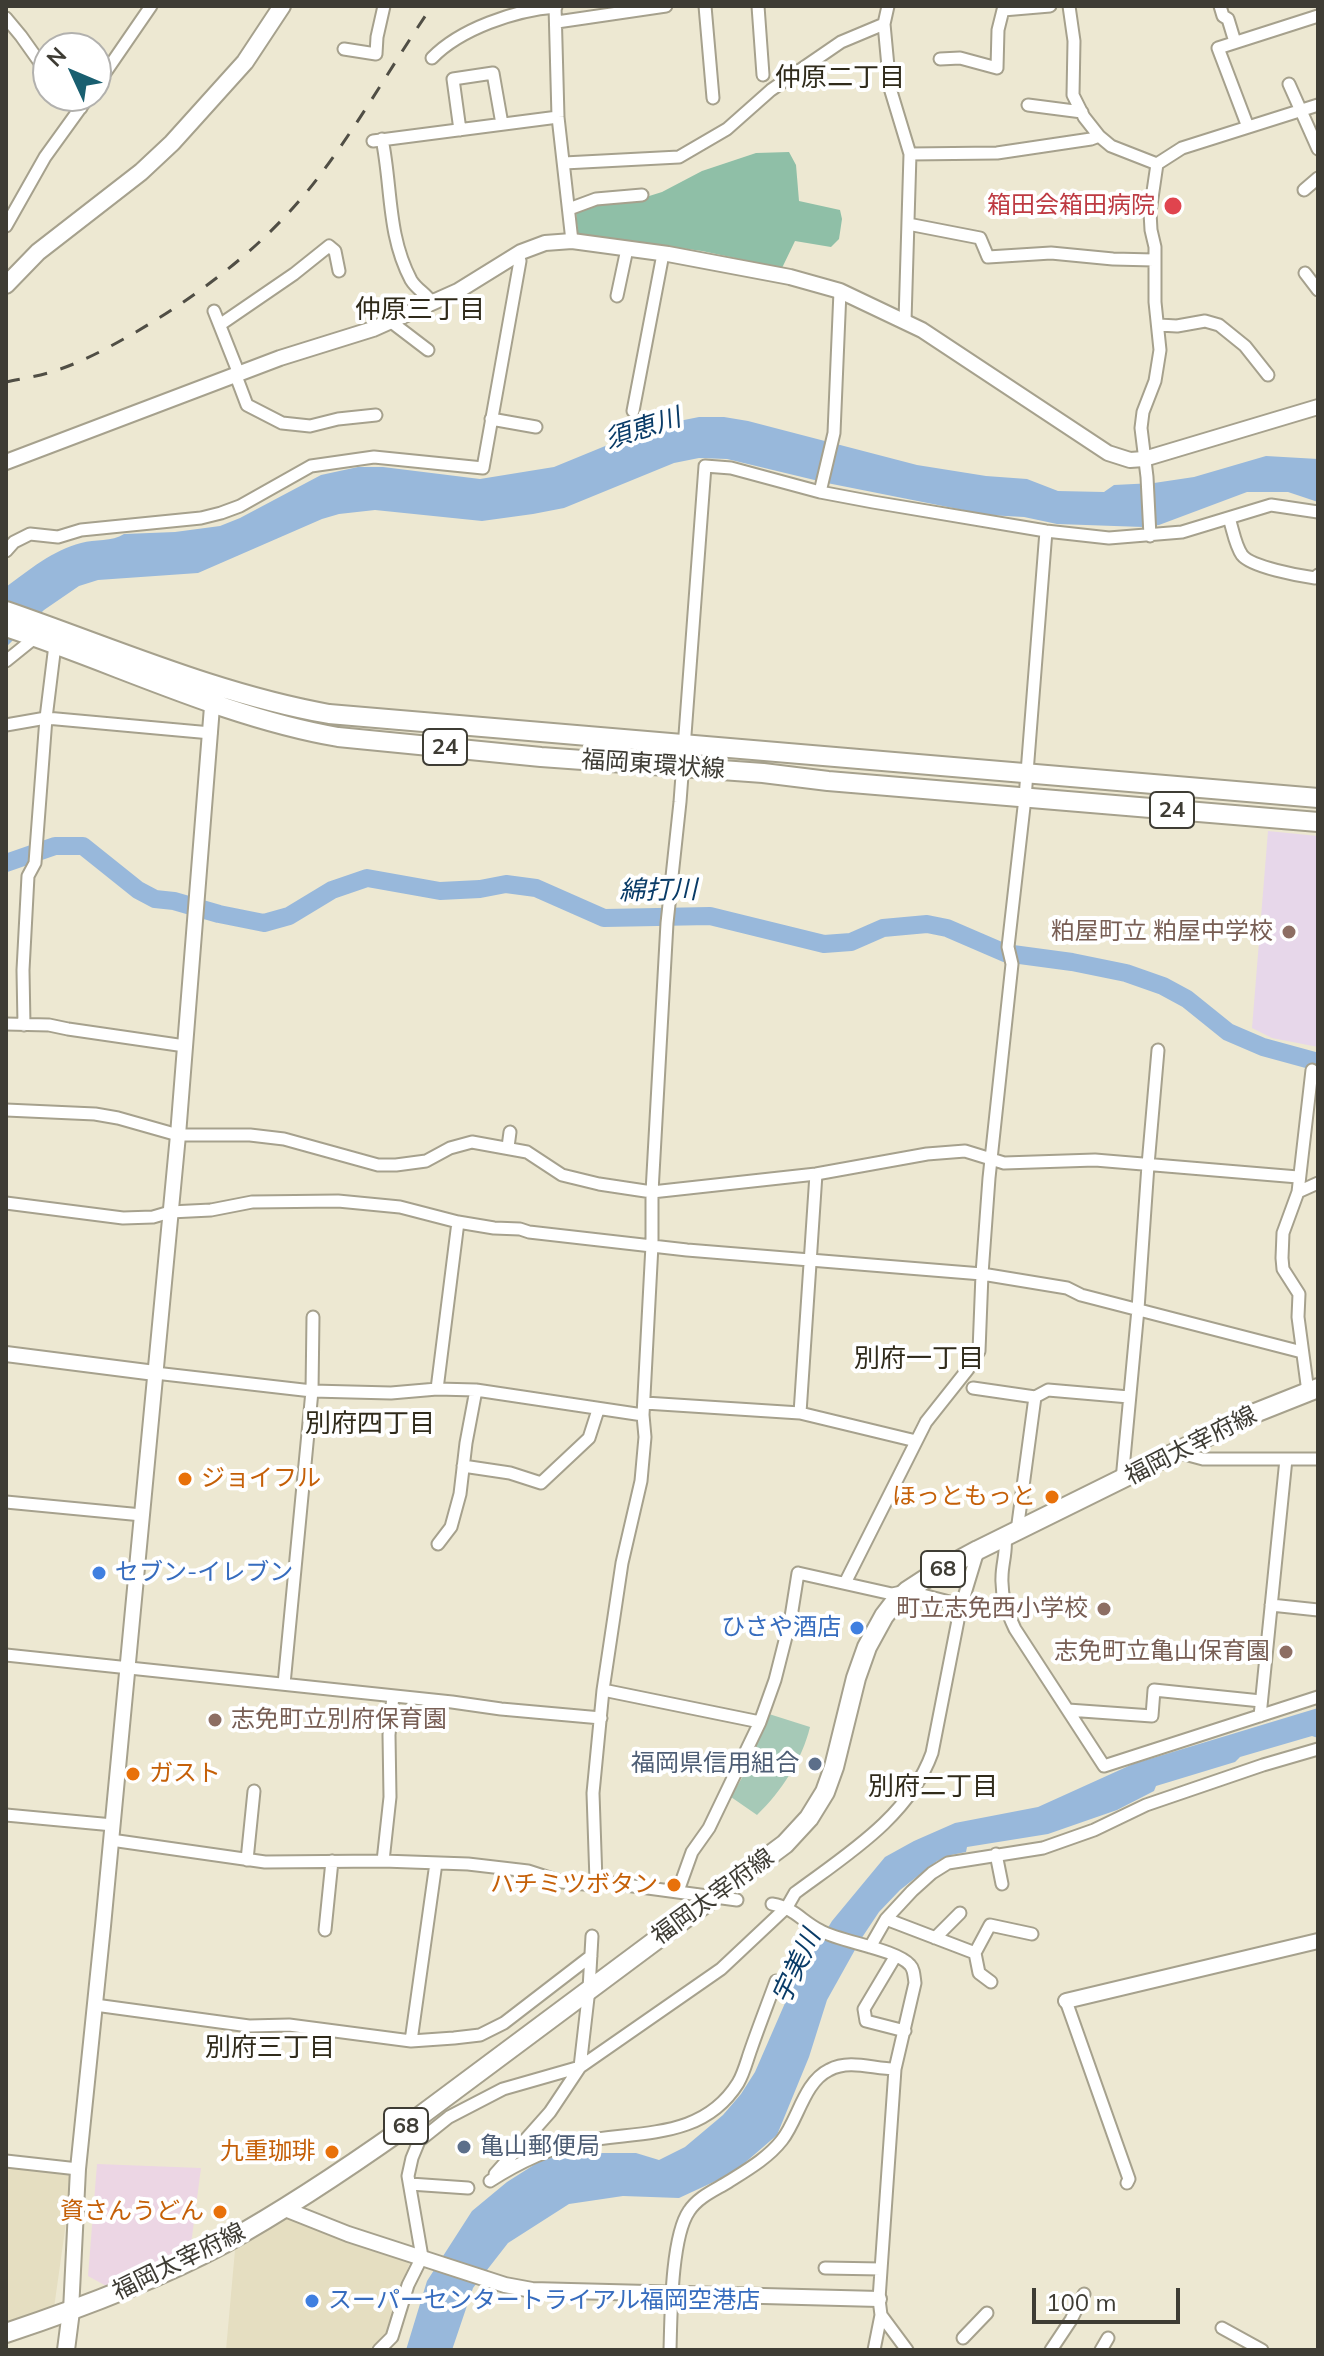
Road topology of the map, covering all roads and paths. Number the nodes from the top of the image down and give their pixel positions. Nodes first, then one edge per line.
1 (151, 6) edge
2 (282, 6) edge
3 (384, 6) edge
4 (666, 6) edge
5 (705, 6) edge
6 (758, 6) edge
7 (888, 6) edge
8 (1050, 6) edge
9 (1069, 6) edge
10 (1220, 6) edge
11 (556, 7) edge
12 (1318, 16) edge
13 (6, 18) edge
14 (557, 22) junction
15 (884, 24) junction
16 (1235, 42) junction
17 (344, 49) dead end
18 (32, 51) edge
19 (432, 58) dead end
20 (940, 59) dead end
21 (112, 63) edge
22 (763, 75) dead end
23 (1289, 84) dead end
24 (713, 98) dead end
25 (1028, 105) dead end
26 (1318, 105) edge
27 (1300, 110) junction
28 (78, 112) edge
29 (1082, 112) junction
30 (558, 117) junction
31 (502, 124) junction
32 (1248, 127) junction
33 (460, 130) junction
34 (1099, 136) junction
35 (1318, 149) edge
36 (910, 154) junction
37 (564, 163) junction
38 (1157, 164) junction
39 (1318, 178) edge
40 (1304, 190) dead end
41 (642, 195) dead end
42 (10, 207) edge
43 (569, 209) junction
44 (908, 224) junction
45 (6, 226) edge
46 (572, 241) junction
47 (627, 249) junction
48 (518, 254) junction
49 (663, 254) junction
50 (1154, 260) junction
51 (339, 271) dead end
52 (1305, 273) dead end
53 (6, 285) edge
54 (1318, 290) edge
55 (840, 291) junction
56 (617, 296) dead end
57 (432, 303) junction
58 (214, 311) dead end
59 (390, 321) junction
60 (905, 321) junction
61 (221, 324) junction
62 (1159, 325) junction
63 (428, 350) dead end
64 (238, 375) junction
65 (1268, 375) dead end
66 (1318, 407) edge
67 (633, 411) dead end
68 (376, 415) dead end
69 (491, 419) junction
70 (536, 427) dead end
71 (1144, 459) junction
72 (6, 462) edge
73 (821, 487) junction
74 (1318, 512) edge
75 (1229, 518) junction
76 (1046, 531) junction
77 (1150, 533) junction
78 (6, 551) edge
79 (1318, 575) edge
80 (6, 611) edge
81 (6, 627) edge
82 (38, 630) junction
83 (55, 645) junction
84 (6, 661) edge
85 (213, 694) junction
86 (46, 718) junction
87 (6, 725) edge
88 (211, 733) junction
89 (684, 744) junction
90 (683, 767) junction
91 (1027, 774) junction
92 (1025, 798) junction
93 (1318, 798) edge
94 (1318, 822) edge
95 (6, 1024) edge
96 (24, 1025) junction
97 (185, 1046) junction
98 (1158, 1050) dead end
99 (1312, 1070) dead end
100 (6, 1110) edge
101 (510, 1132) dead end
102 (178, 1135) junction
103 (508, 1147) junction
104 (993, 1160) junction
105 (1148, 1165) junction
106 (816, 1174) junction
107 (1298, 1177) junction
108 (1318, 1183) edge
109 (652, 1192) junction
110 (1298, 1192) junction
111 (6, 1203) edge
112 (170, 1212) junction
113 (458, 1222) junction
114 (652, 1245) junction
115 (810, 1260) junction
116 (982, 1274) junction
117 (1138, 1309) junction
118 (313, 1317) dead end
119 (1302, 1352) junction
120 (6, 1354) edge
121 (155, 1373) junction
122 (973, 1388) dead end
123 (437, 1389) junction
124 (476, 1390) junction
125 (1313, 1390) edge
126 (312, 1391) junction
127 (1035, 1397) junction
128 (1129, 1397) junction
129 (644, 1409) junction
130 (598, 1410) junction
131 (800, 1413) junction
132 (916, 1441) junction
133 (1176, 1452) junction
134 (1286, 1459) junction
135 (1318, 1459) edge
136 (463, 1466) junction
137 (1122, 1480) junction
138 (6, 1502) edge
139 (142, 1515) junction
140 (1011, 1535) junction
141 (438, 1544) dead end
142 (978, 1550) junction
143 (845, 1583) junction
144 (907, 1591) junction
145 (961, 1605) junction
146 (1271, 1605) junction
147 (1318, 1610) edge
148 (6, 1655) edge
149 (127, 1667) junction
150 (284, 1684) junction
151 (603, 1690) junction
152 (393, 1696) junction
153 (1318, 1697) edge
154 (1261, 1701) junction
155 (1068, 1710) junction
156 (1260, 1716) junction
157 (601, 1718) junction
158 (760, 1722) junction
159 (1318, 1749) edge
160 (254, 1791) dead end
161 (6, 1815) edge
162 (112, 1832) junction
163 (996, 1854) junction
164 (247, 1860) junction
165 (332, 1861) junction
166 (383, 1861) junction
167 (436, 1863) junction
168 (596, 1881) junction
169 (1002, 1884) dead end
170 (678, 1891) junction
171 (715, 1897) junction
172 (737, 1900) dead end
173 (772, 1904) dead end
174 (787, 1907) junction
175 (960, 1913) dead end
176 (886, 1919) junction
177 (325, 1930) dead end
178 (1032, 1934) dead end
179 (592, 1936) dead end
180 (935, 1938) junction
181 (1318, 1941) edge
182 (867, 1946) junction
183 (975, 1953) junction
184 (591, 1956) junction
185 (895, 1957) junction
186 (776, 1981) dead end
187 (991, 1982) dead end
188 (589, 1989) junction
189 (1066, 2001) joint
190 (95, 2005) junction
191 (905, 2031) junction
192 (411, 2041) junction
193 (580, 2067) junction
194 (895, 2069) junction
195 (6, 2161) edge
196 (78, 2169) junction
197 (1127, 2183) dead end
198 (410, 2184) junction
199 (468, 2188) dead end
200 (285, 2209) junction
201 (426, 2259) junction
202 (825, 2268) dead end
203 (881, 2269) junction
204 (1084, 2294) dead end
205 (672, 2295) junction
206 (879, 2299) junction
207 (71, 2311) junction
208 (987, 2313) dead end
209 (881, 2315) junction
210 (1222, 2328) dead end
211 (6, 2333) edge
212 (963, 2338) dead end
213 (1108, 2338) dead end
214 (66, 2350) edge
215 (379, 2350) edge
216 (670, 2350) edge
217 (874, 2350) edge
218 (907, 2350) edge
219 (1051, 2350) edge
220 (1101, 2350) edge
221 (1262, 2350) edge

1 - 21 street
2 - 53 main road
3 - 17 street
4 - 14 street
5 - 24 street
6 - 22 street
7 - 15 street
8 - 20 street
9 - 29 street
10 - 16 street
11 - 14 street
11 - 19 street
12 - 16 street
13 - 18 street
14 - 30 street
15 - 36 street
15 - 37 street
16 - 32 street
23 - 27 street
25 - 29 street
26 - 27 street
27 - 32 street
27 - 35 street
28 - 42 street
29 - 34 street
30 - 31 street
30 - 37 street
31 - 33 street
31 - 33 street
32 - 38 street
33 - 57 street
34 - 36 street
34 - 38 street
36 - 44 street
37 - 43 street
38 - 50 street
39 - 40 street
41 - 43 street
42 - 45 street
43 - 46 street
44 - 50 street
44 - 60 street
46 - 47 street
46 - 48 street
47 - 49 street
47 - 56 street
48 - 57 street
48 - 69 street
49 - 55 street
49 - 67 street
50 - 62 street
51 - 61 street
52 - 54 street
55 - 60 street
55 - 73 street
57 - 59 street
58 - 61 street
59 - 63 street
59 - 64 street
60 - 71 street
61 - 64 street
62 - 65 street
62 - 71 street
64 - 68 street
64 - 72 street
66 - 71 street
69 - 70 street
69 - 78 street
71 - 77 street
73 - 76 street
73 - 89 street
74 - 75 street
75 - 77 street
75 - 79 street
76 - 77 street
76 - 91 street
80 - 82 main road, 福岡東環状線 / 24
81 - 82 main road, 福岡東環状線 / 24
82 - 83 main road, 福岡東環状線 / 24
82 - 84 street
82 - 85 main road, 福岡東環状線 / 24
83 - 85 main road, 福岡東環状線 / 24
83 - 86 street
85 - 88 street
85 - 89 main road, 福岡東環状線 / 24
85 - 90 main road, 福岡東環状線 / 24
86 - 87 street
86 - 88 street
86 - 96 street
88 - 97 street
89 - 90 street
89 - 91 main road, 福岡東環状線 / 24
90 - 92 main road, 福岡東環状線 / 24
90 - 109 street
91 - 92 street
91 - 93 main road, 福岡東環状線 / 24
92 - 94 main road, 福岡東環状線 / 24
92 - 104 street
95 - 96 street
96 - 97 street
97 - 102 street
98 - 105 street
99 - 107 street
100 - 102 street
101 - 103 street
102 - 103 street
102 - 112 street
103 - 109 street
104 - 105 street
104 - 106 street
104 - 116 street
105 - 107 street
105 - 117 street
106 - 109 street
106 - 115 street
107 - 110 street
108 - 110 street
109 - 114 street
110 - 119 street
111 - 112 street
112 - 113 street
112 - 121 street
113 - 114 street
113 - 123 street
114 - 115 street
114 - 129 street
115 - 116 street
115 - 131 street
116 - 117 street
116 - 132 street
117 - 119 street
117 - 128 street
118 - 126 street
119 - 125 street
120 - 121 street
121 - 126 street
121 - 139 street
122 - 127 street
123 - 124 street
123 - 126 street
124 - 130 street
124 - 136 street
125 - 133 main road, 福岡太宰府線 / 68
126 - 150 street
127 - 128 street
127 - 140 street
128 - 137 street
129 - 130 street
129 - 131 street
129 - 151 street
130 - 136 street
131 - 132 street
132 - 143 street
133 - 134 street
133 - 137 main road, 福岡太宰府線 / 68
134 - 135 street
134 - 146 street
136 - 141 street
137 - 140 main road, 福岡太宰府線 / 68
138 - 139 street
139 - 149 street
140 - 142 main road, 福岡太宰府線 / 68
140 - 155 street
142 - 144 main road, 福岡太宰府線 / 68
142 - 145 street
143 - 144 street
143 - 158 street
144 - 145 street
144 - 171 main road, 福岡太宰府線 / 68
145 - 174 street
146 - 147 street
146 - 154 street
148 - 149 street
149 - 150 street
149 - 162 street
150 - 152 street
151 - 157 street
151 - 158 street
152 - 157 street
152 - 166 street
153 - 156 street
154 - 155 street
154 - 156 street
155 - 156 street
157 - 168 street
158 - 170 street
159 - 163 street
160 - 164 street
161 - 162 street
162 - 164 street
162 - 190 street
163 - 169 street
163 - 176 street
164 - 165 street
165 - 166 street
165 - 177 street
166 - 167 street
167 - 168 street
167 - 192 street
168 - 170 street
170 - 171 street
171 - 172 street
171 - 188 main road, 福岡太宰府線 / 68
173 - 174 street
174 - 182 street
174 - 193 street
175 - 180 street
176 - 180 street
176 - 182 street
178 - 183 street
179 - 184 street
180 - 183 street
181 - 189 street
182 - 185 street
183 - 187 street
184 - 188 street
184 - 192 street
185 - 191 street
185 - 191 street
186 - 193 street
188 - 193 street
188 - 200 main road, 福岡太宰府線 / 68
189 - 197 street
190 - 192 street
190 - 196 street
191 - 194 street
193 - 198 street
194 - 203 street
194 - 205 street
195 - 196 street
196 - 207 street
198 - 199 street
198 - 201 street
200 - 201 street
200 - 207 main road, 福岡太宰府線 / 68
201 - 205 street
201 - 215 street
202 - 203 street
203 - 206 street
204 - 219 street
205 - 206 street
205 - 216 street
206 - 209 street
207 - 211 main road, 福岡太宰府線 / 68
207 - 214 main road
208 - 212 street
209 - 217 street
209 - 218 street
210 - 221 street
213 - 220 street

